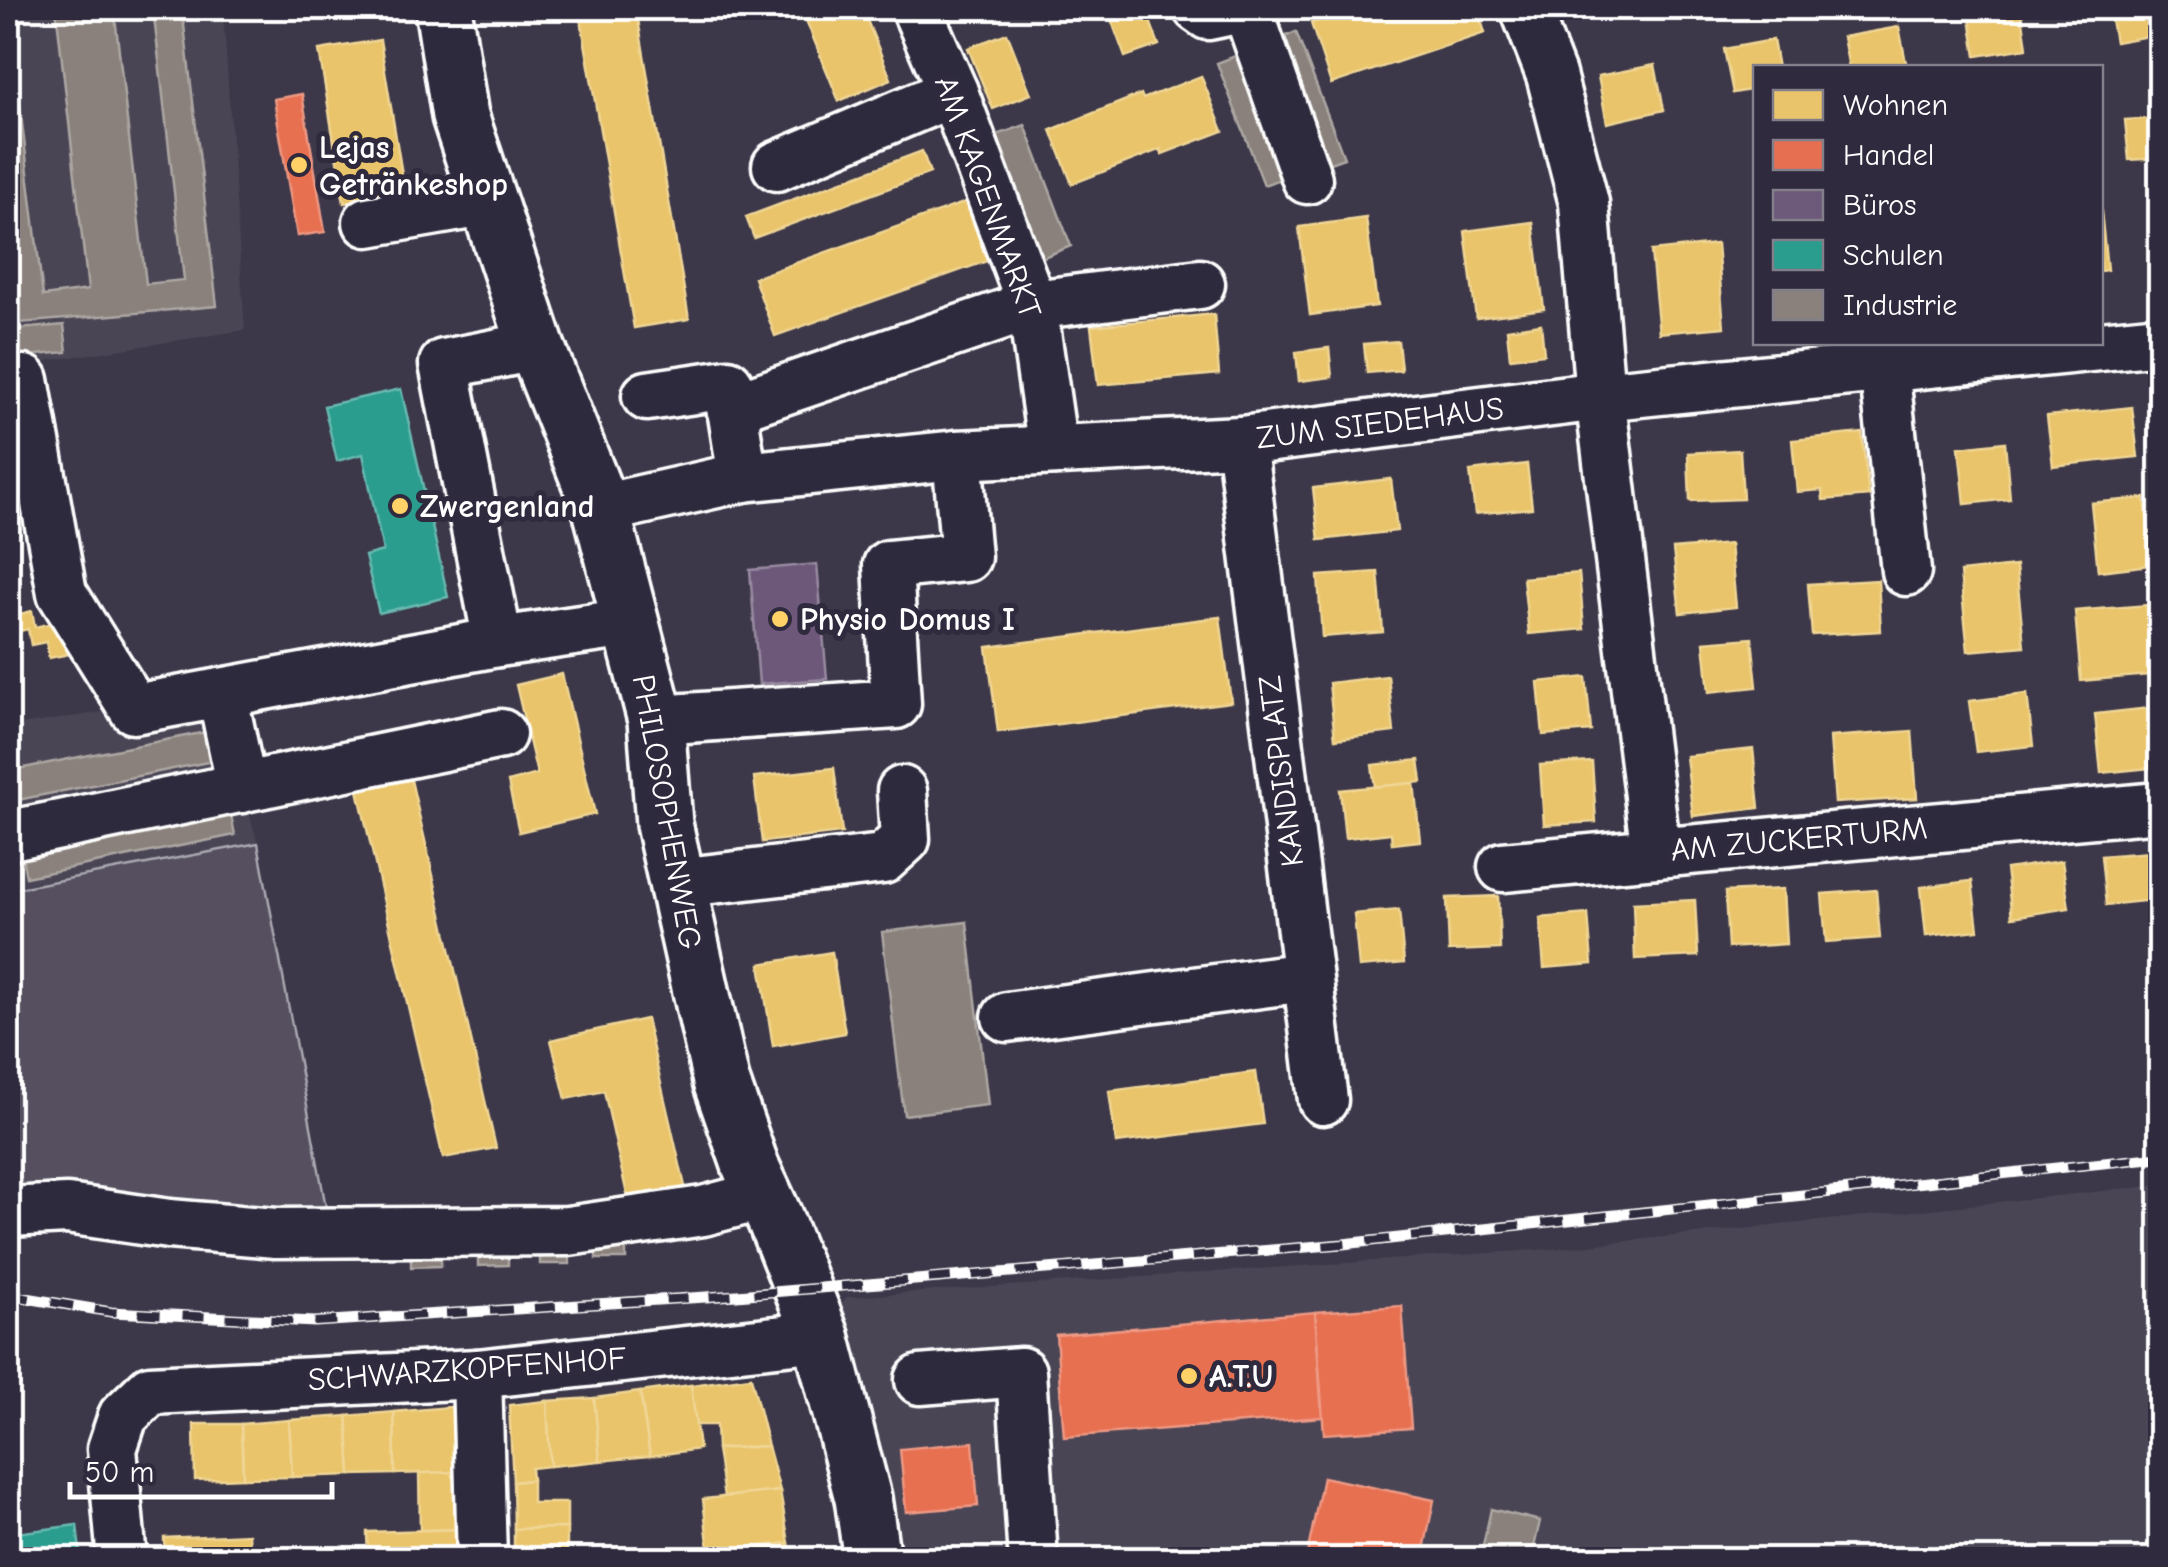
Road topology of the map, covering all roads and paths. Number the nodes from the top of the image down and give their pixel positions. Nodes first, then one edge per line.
1 (443, 8) edge
2 (916, 8) edge
3 (1198, 8) edge
4 (1244, 8) edge
5 (1525, 8) edge
6 (953, 92) junction
7 (777, 166) dead end
8 (1306, 180) dead end
9 (489, 201) junction
10 (368, 222) dead end
11 (1200, 284) dead end
12 (1032, 305) junction
13 (2160, 340) edge
14 (536, 346) junction
15 (1884, 367) junction
16 (24, 380) dead end
17 (646, 396) dead end
18 (1600, 396) junction
19 (731, 408) junction
20 (1241, 441) junction
21 (1053, 450) junction
22 (957, 455) junction
23 (743, 477) junction
24 (601, 509) junction
25 (1906, 571) dead end
26 (630, 623) junction
27 (498, 642) junction
28 (222, 693) junction
29 (656, 720) junction
30 (501, 734) dead end
31 (242, 788) junction
32 (902, 792) dead end
33 (2160, 807) edge
34 (16, 834) dead end
35 (1656, 853) junction
36 (1503, 867) dead end
37 (677, 883) junction
38 (1306, 977) junction
39 (1006, 1017) dead end
40 (1323, 1100) dead end
41 (764, 1195) junction
42 (8, 1212) edge
43 (820, 1336) junction
44 (477, 1374) junction
45 (920, 1380) dead end
46 (1032, 1544) dead end
47 (122, 1560) edge
48 (482, 1560) edge
49 (872, 1560) edge

1 - 9 main road, PHILOSOPHENWEG
2 - 6 street, AM KAGENMARKT
3 - 4 street
4 - 8 street
5 - 18 street, AM ZUCKERTURM
6 - 7 street
6 - 12 street, AM KAGENMARKT
9 - 10 street
9 - 14 main road, PHILOSOPHENWEG
11 - 12 street
12 - 19 street
12 - 21 street, AM KAGENMARKT
13 - 15 street, ZUM SIEDEHAUS
14 - 24 main road, PHILOSOPHENWEG
14 - 27 street
15 - 18 street, ZUM SIEDEHAUS
15 - 25 street
16 - 28 street
17 - 19 street
18 - 20 street, ZUM SIEDEHAUS
18 - 35 street, AM ZUCKERTURM
19 - 23 street
20 - 21 street, ZUM SIEDEHAUS
20 - 38 street, KANDISPLATZ
21 - 22 street, ZUM SIEDEHAUS
22 - 23 street, ZUM SIEDEHAUS
22 - 29 street
23 - 24 street, ZUM SIEDEHAUS
24 - 26 main road, PHILOSOPHENWEG
26 - 27 street
26 - 29 main road, PHILOSOPHENWEG
27 - 28 street
28 - 31 street
29 - 37 main road, PHILOSOPHENWEG
30 - 31 street
31 - 34 street
32 - 37 street
33 - 35 street, AM ZUCKERTURM
35 - 36 street
37 - 41 main road, PHILOSOPHENWEG
38 - 39 street
38 - 40 street, KANDISPLATZ
41 - 42 street
41 - 43 main road, PHILOSOPHENWEG
43 - 44 street, SCHWARZKOPFENHOF
43 - 49 main road, PHILOSOPHENWEG
44 - 47 street, SCHWARZKOPFENHOF
44 - 48 street
45 - 46 street

